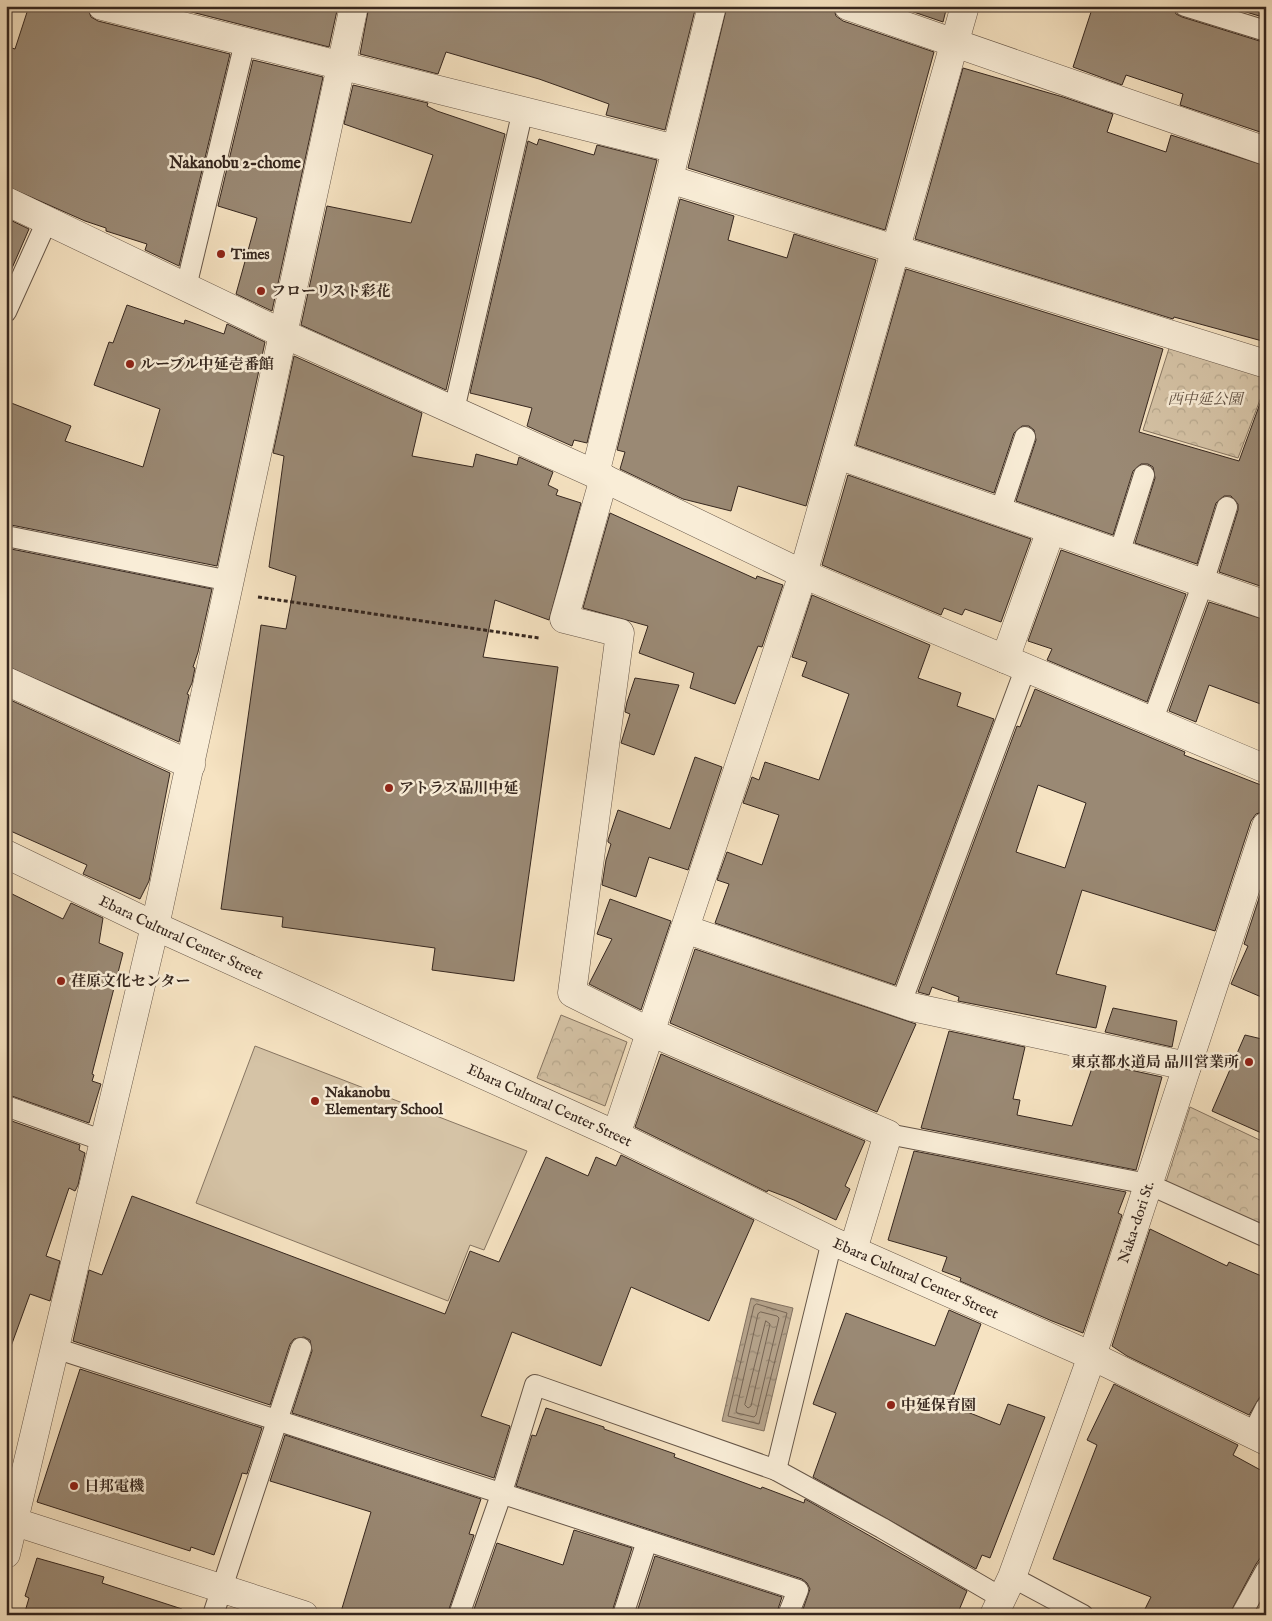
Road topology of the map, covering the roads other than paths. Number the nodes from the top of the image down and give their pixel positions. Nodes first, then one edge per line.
1 (102, 6) edge
2 (354, 6) edge
3 (712, 6) edge
4 (848, 6) edge
5 (965, 6) edge
6 (1185, 6) edge
7 (1266, 31) edge
8 (245, 42) junction
9 (955, 44) junction
10 (342, 66) junction
11 (523, 110) junction
12 (676, 148) junction
13 (1266, 151) edge
14 (669, 179) junction
15 (6, 201) edge
16 (47, 221) junction
17 (896, 250) junction
18 (186, 287) junction
19 (6, 312) edge
20 (284, 334) junction
21 (1266, 364) edge
22 (454, 410) junction
23 (1025, 437) dead end
24 (838, 455) junction
25 (1144, 475) dead end
26 (599, 476) junction
27 (1227, 507) dead end
28 (1000, 512) junction
29 (1051, 530) junction
30 (6, 536) edge
31 (1119, 554) junction
32 (803, 574) junction
33 (1203, 583) junction
34 (229, 587) junction
35 (1266, 606) edge
36 (1016, 663) junction
37 (6, 681) edge
38 (1152, 722) junction
39 (190, 765) junction
40 (1266, 769) edge
41 (1266, 826) edge
42 (6, 854) edge
43 (155, 926) junction
44 (685, 929) junction
45 (901, 1003) junction
46 (650, 1032) junction
47 (1187, 1066) junction
48 (6, 1106) edge
49 (888, 1134) junction
50 (616, 1135) junction
51 (104, 1141) junction
52 (1148, 1184) junction
53 (1266, 1237) edge
54 (843, 1245) junction
55 (55, 1348) junction
56 (301, 1348) dead end
57 (1092, 1356) junction
58 (1266, 1407) edge
59 (277, 1419) junction
60 (1259, 1438) edge
61 (776, 1470) junction
62 (502, 1492) junction
63 (10, 1520) edge
64 (647, 1541) junction
65 (6, 1554) edge
66 (1266, 1570) edge
67 (220, 1588) junction
68 (1003, 1597) edge
69 (213, 1615) edge
70 (304, 1615) edge
71 (459, 1615) edge
72 (623, 1615) edge
73 (788, 1615) edge
74 (1083, 1615) edge
75 (1241, 1615) edge

1 - 8 street
2 - 10 street
3 - 12 street
4 - 9 street
5 - 9 street
6 - 7 lane
8 - 10 street
8 - 18 lane
9 - 13 street
9 - 17 street
10 - 11 street
10 - 20 street
11 - 12 street
11 - 22 lane
12 - 14 street
14 - 17 street
14 - 26 street
15 - 16 street
16 - 18 street
16 - 19 lane
17 - 21 street
17 - 24 street
18 - 20 street
20 - 22 street
20 - 34 street
22 - 26 street
23 - 28 lane
24 - 28 street
24 - 32 street
25 - 31 lane
26 - 32 street
26 - 46 street
27 - 33 lane
28 - 29 street
29 - 31 street
29 - 36 street
30 - 34 lane
31 - 33 street
32 - 36 street
32 - 44 street
33 - 35 street
33 - 38 lane
34 - 39 street
36 - 38 street
36 - 45 lane
37 - 39 street
38 - 40 street
39 - 43 street
41 - 47 street, Naka-dori St.
42 - 43 street, Ebara Cultural Center Street
43 - 50 street, Ebara Cultural Center Street
43 - 51 street
44 - 45 street
44 - 46 street
45 - 47 street
46 - 49 street
46 - 50 street
47 - 52 street, Naka-dori St.
48 - 51 lane
49 - 52 lane
49 - 54 street
50 - 54 street, Ebara Cultural Center Street
51 - 55 street
52 - 53 lane
52 - 57 street, Naka-dori St.
54 - 57 street, Ebara Cultural Center Street
54 - 61 lane
55 - 59 lane
55 - 63 street
56 - 59 lane
57 - 60 street, Ebara Cultural Center Street
57 - 68 street, Naka-dori St.
58 - 60 lane
59 - 62 lane
59 - 67 lane
61 - 62 lane
61 - 68 lane
62 - 64 lane
62 - 71 lane
63 - 65 street
63 - 67 street
64 - 72 lane
64 - 73 lane
66 - 75 lane
67 - 69 lane
67 - 70 street
68 - 74 lane

